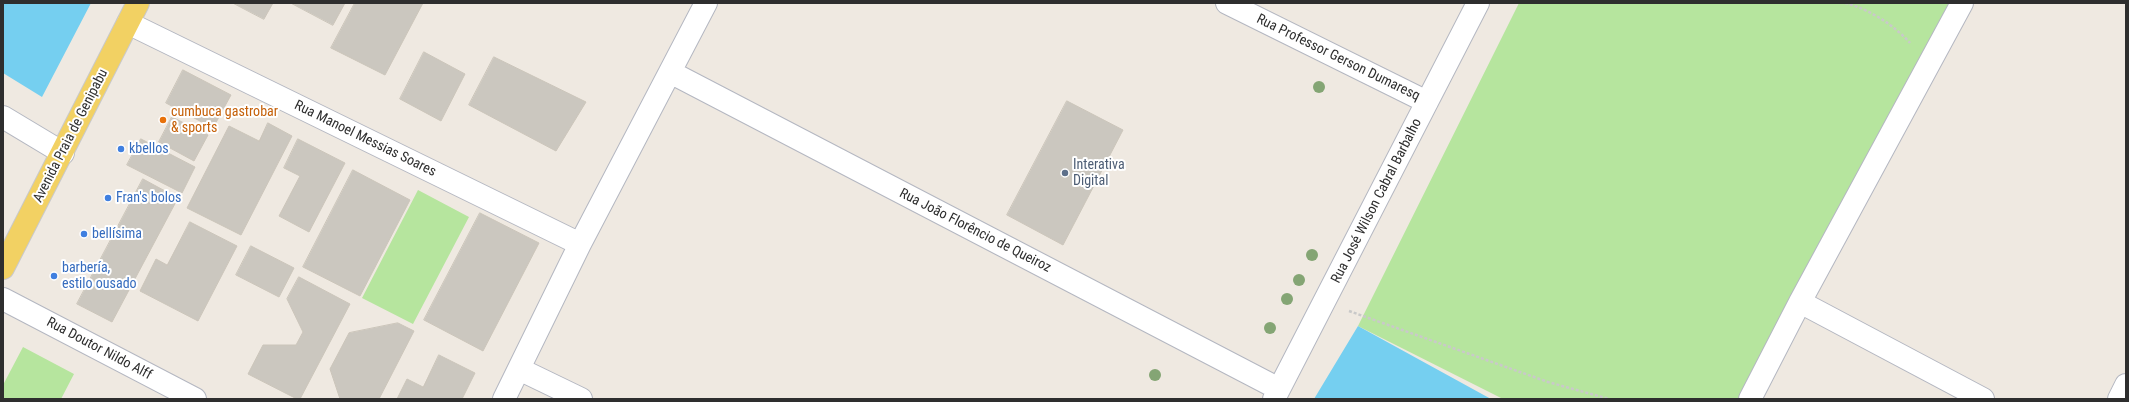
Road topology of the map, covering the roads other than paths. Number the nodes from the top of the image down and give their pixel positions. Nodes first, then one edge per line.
1 (138, 3) edge
2 (706, 3) edge
3 (1227, 3) edge
4 (1478, 3) edge
5 (1962, 3) edge
6 (128, 23) junction
7 (670, 72) junction
8 (1428, 102) junction
9 (3, 117) edge
10 (63, 153) junction
11 (580, 244) junction
12 (3, 268) edge
13 (3, 299) edge
14 (1800, 302) junction
15 (519, 369) junction
16 (2126, 385) edge
17 (1277, 394) edge
18 (195, 399) edge
19 (504, 399) edge
20 (581, 399) edge
21 (1750, 399) edge
22 (1983, 399) edge
23 (2119, 399) edge

1 - 6 main road, Avenida Praia de Genipabu
2 - 7 street
3 - 8 street, Rua Professor Gerson Dumaresq
4 - 8 street, Rua José Wilson Cabral Barbalho
5 - 14 street
6 - 10 main road, Avenida Praia de Genipabu
6 - 11 street, Rua Manoel Messias Soares
7 - 11 street
7 - 17 street, Rua João Florêncio de Queiroz
8 - 17 street, Rua José Wilson Cabral Barbalho
9 - 10 street
10 - 12 main road, Avenida Praia de Genipabu
11 - 15 street
13 - 18 street, Rua Doutor Nildo Alff
14 - 21 street
14 - 22 street
15 - 19 street
15 - 20 street
16 - 23 street

